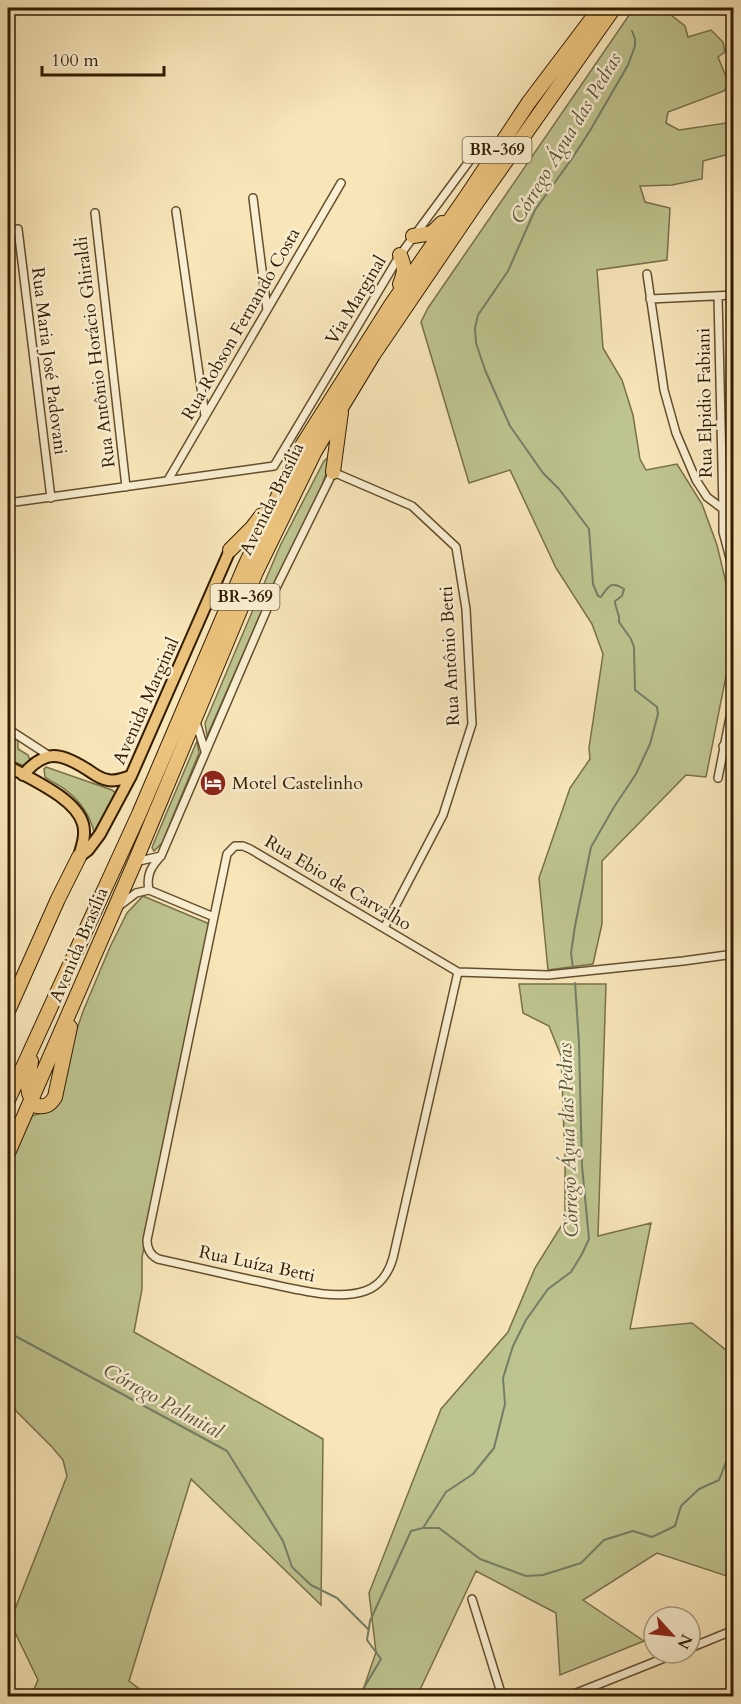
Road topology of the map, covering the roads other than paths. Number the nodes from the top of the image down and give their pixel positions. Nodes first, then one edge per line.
1 (600, 8) edge
2 (614, 8) edge
3 (473, 156) dead end
4 (341, 183) dead end
5 (466, 197) junction
6 (253, 198) dead end
7 (176, 211) dead end
8 (95, 213) dead end
9 (18, 229) dead end
10 (413, 236) junction
11 (400, 255) junction
12 (647, 274) dead end
13 (734, 295) edge
14 (718, 296) junction
15 (650, 299) junction
16 (391, 305) junction
17 (267, 310) junction
18 (342, 405) junction
19 (205, 417) junction
20 (333, 472) junction
21 (168, 480) junction
22 (126, 486) junction
23 (280, 491) junction
24 (51, 498) junction
25 (8, 503) edge
26 (723, 509) junction
27 (734, 531) edge
28 (723, 532) junction
29 (230, 550) joint
30 (734, 573) edge
31 (734, 697) edge
32 (194, 718) junction
33 (8, 729) edge
34 (723, 746) junction
35 (734, 746) edge
36 (206, 751) junction
37 (48, 755) junction
38 (8, 766) edge
39 (23, 775) junction
40 (131, 776) junction
41 (718, 778) dead end
42 (160, 856) junction
43 (79, 857) junction
44 (135, 862) junction
45 (149, 890) junction
46 (113, 911) junction
47 (214, 917) junction
48 (384, 928) junction
49 (734, 954) edge
50 (458, 972) junction
51 (86, 977) junction
52 (8, 1011) edge
53 (35, 1038) junction
54 (8, 1100) edge
55 (31, 1101) junction
56 (8, 1153) edge
57 (472, 1599) dead end
58 (734, 1630) edge
59 (702, 1643) edge
60 (647, 1665) edge
61 (502, 1696) edge
62 (569, 1696) edge

1 - 5 highway, Avenida Brasília / BR-369
2 - 18 highway, Avenida Brasília / BR-369
3 - 10 street, Via Marginal
4 - 17 street, Rua Robson Fernando Costa
5 - 10 highway
5 - 16 highway, Avenida Brasília / BR-369
6 - 17 street
7 - 19 street
8 - 22 street, Rua Antônio Horácio Ghiraldi
9 - 24 street, Rua Maria José Padovani
10 - 11 street, Via Marginal
11 - 16 highway
11 - 21 street, Via Marginal
12 - 15 street
13 - 14 street
14 - 15 street
14 - 26 street, Rua Elpidio Fabiani
15 - 26 street
16 - 23 highway, Avenida Brasília / BR-369
17 - 19 street, Rua Robson Fernando Costa
18 - 20 highway
18 - 32 highway, Avenida Brasília / BR-369
19 - 21 street, Rua Robson Fernando Costa
20 - 36 street
20 - 48 street, Rua Antônio Betti
21 - 22 street
22 - 24 street
23 - 29 highway
23 - 53 highway, Avenida Brasília / BR-369
24 - 25 street
26 - 28 street, Rua Elpidio Fabiani
27 - 28 street
28 - 30 street, Rua Elpidio Fabiani
29 - 40 main road, Avenida Marginal
31 - 34 street
32 - 36 street
32 - 44 highway, Avenida Brasília / BR-369
33 - 37 street
34 - 35 street
34 - 41 street
36 - 42 street
37 - 39 main road
37 - 40 main road
38 - 39 main road
39 - 43 main road
40 - 43 main road, Avenida Marginal
42 - 44 street
42 - 45 street
43 - 52 highway
44 - 46 highway, Avenida Brasília / BR-369
45 - 46 street
45 - 47 street
46 - 51 highway, Avenida Brasília / BR-369
47 - 48 street, Rua Ebio de Carvalho
47 - 50 street, Rua Luíza Betti
48 - 50 street, Rua Ebio de Carvalho
49 - 50 street
51 - 55 highway, Avenida Brasília / BR-369
51 - 55 highway
53 - 54 highway, Avenida Brasília / BR-369
53 - 55 highway
55 - 56 highway, Avenida Brasília / BR-369
57 - 61 street
58 - 59 street
60 - 62 street

